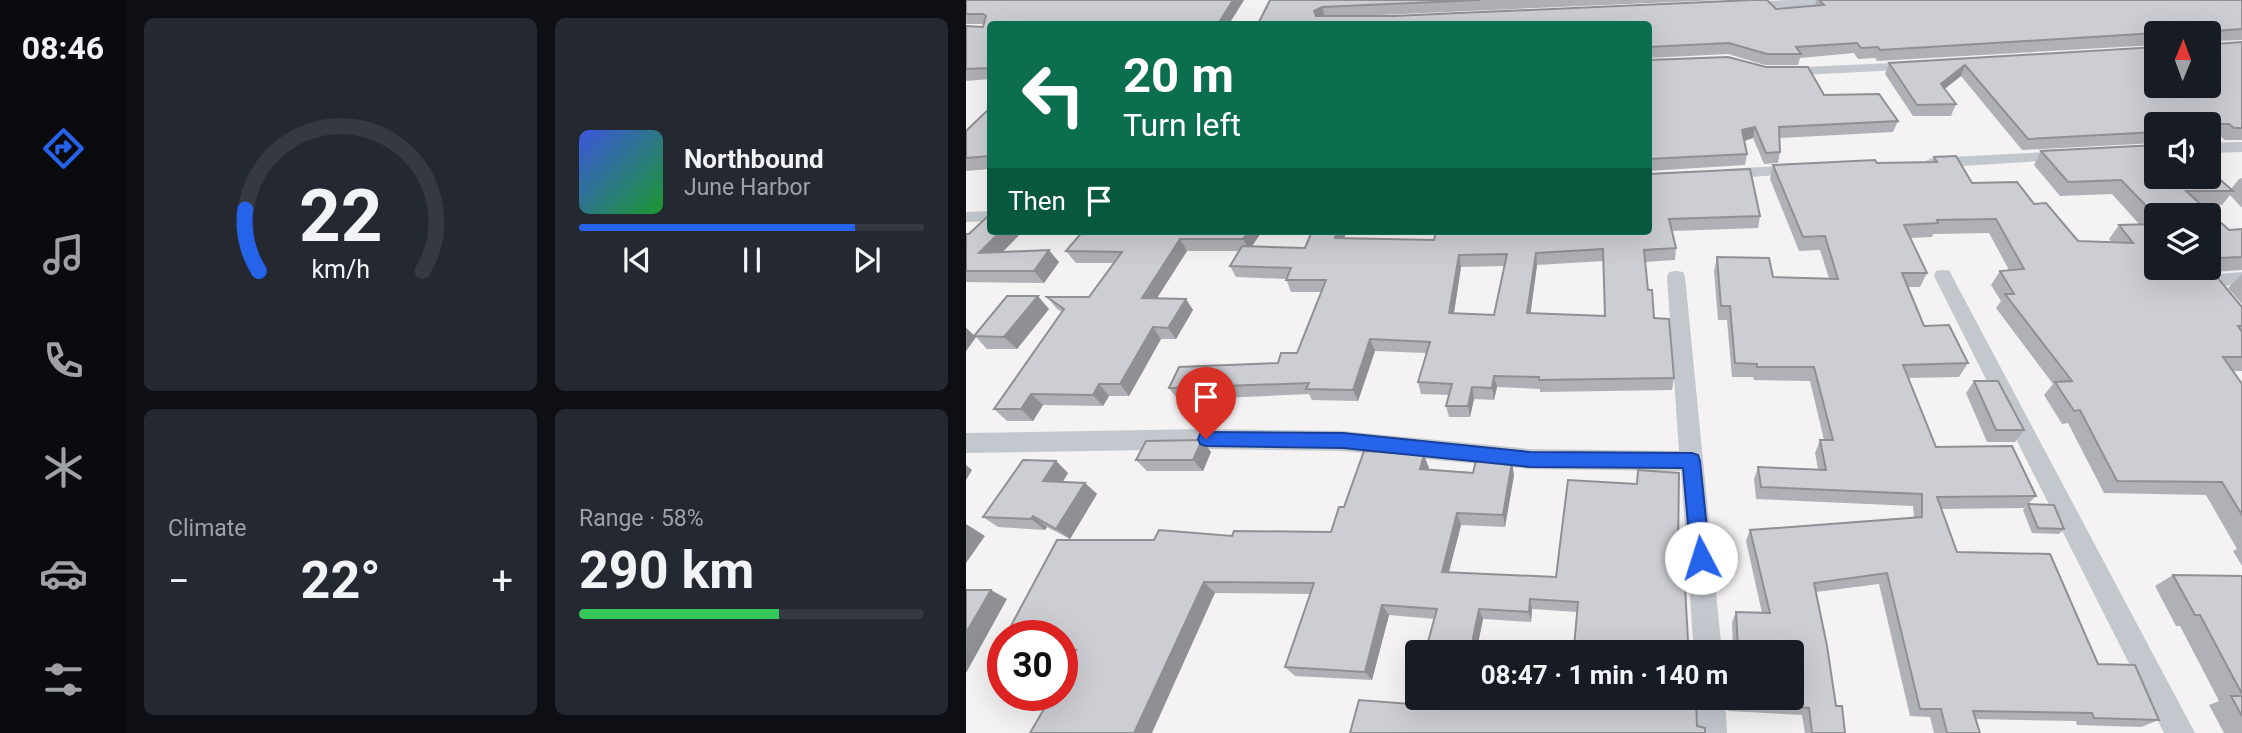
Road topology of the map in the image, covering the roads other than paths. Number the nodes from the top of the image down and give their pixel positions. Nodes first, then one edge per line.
1 (1856, 0) edge
2 (1730, 6) edge
3 (1926, 66) edge
4 (1768, 72) edge
5 (2242, 147) edge
6 (2221, 148) edge
7 (2086, 155) edge
8 (1919, 163) edge
9 (1807, 169) edge
10 (1710, 174) edge
11 (987, 216) edge
12 (966, 217) edge
13 (1942, 276) dead end
14 (1676, 277) dead end
15 (2242, 278) edge
16 (2242, 320) edge
17 (966, 443) edge
18 (1692, 461) junction
19 (1707, 640) edge
20 (1711, 710) edge
21 (1712, 733) edge
22 (2180, 733) edge

1 - 2 street
3 - 4 street
5 - 6 street
7 - 8 street
9 - 10 street
11 - 12 street
13 - 22 street
14 - 18 street
15 - 16 street
17 - 18 street
18 - 19 street
20 - 21 street

